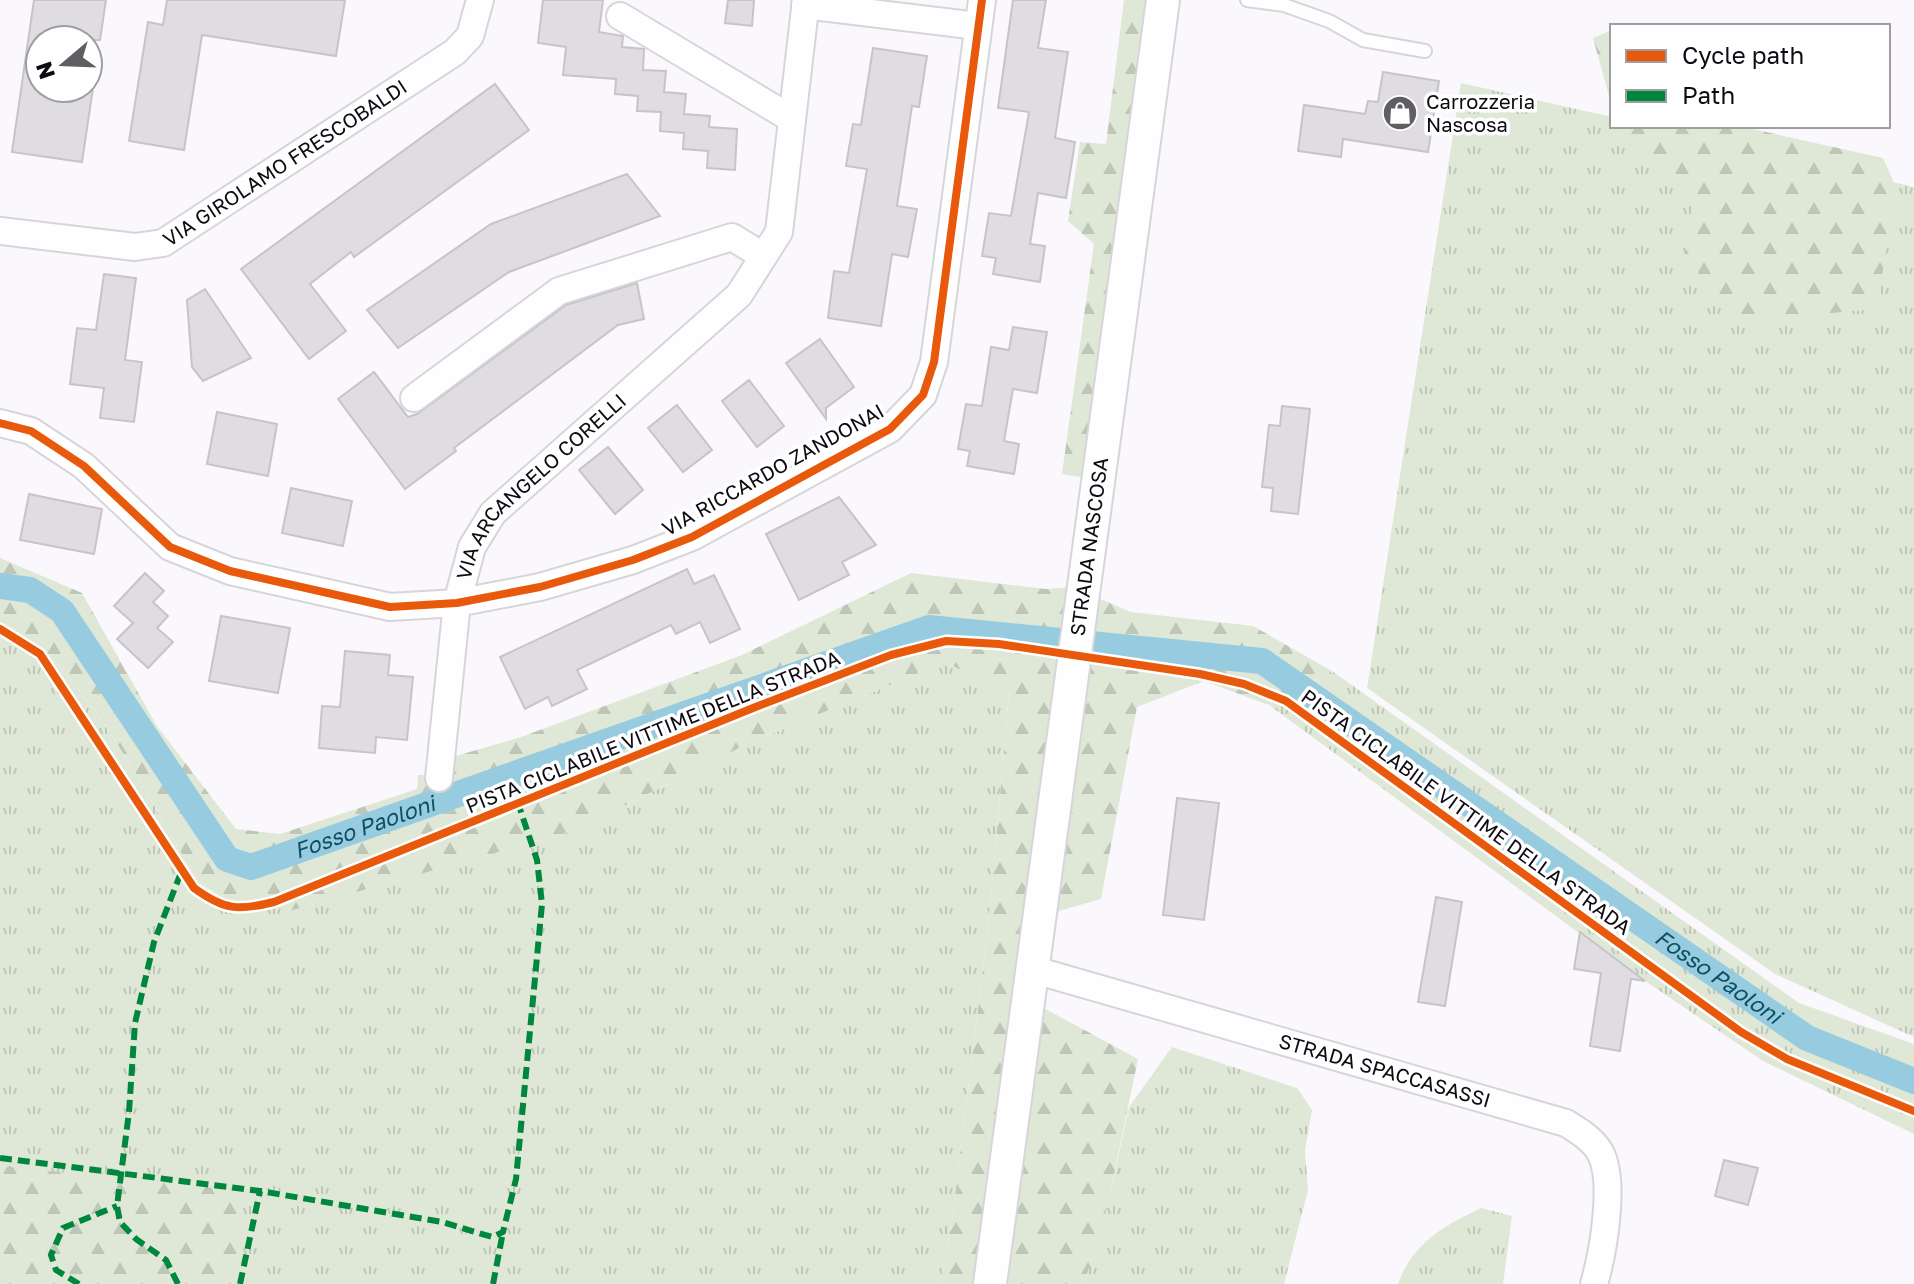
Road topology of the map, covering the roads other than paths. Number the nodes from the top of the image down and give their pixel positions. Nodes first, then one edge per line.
1 (480, 0) edge
2 (1163, 0) edge
3 (1247, 0) edge
4 (806, 3) edge
5 (980, 13) edge
6 (620, 16) dead end
7 (1425, 51) dead end
8 (792, 119) junction
9 (0, 231) edge
10 (763, 256) junction
11 (414, 398) dead end
12 (0, 423) edge
13 (457, 603) junction
14 (439, 778) dead end
15 (1031, 969) junction
16 (990, 1284) edge
17 (1594, 1284) edge

1 - 9 street, VIA GIROLAMO FRESCOBALDI
2 - 15 street, STRADA NASCOSA
3 - 7 lane
4 - 5 street
4 - 8 street, VIA ARCANGELO CORELLI
5 - 13 street, VIA RICCARDO ZANDONAI
6 - 8 street
8 - 10 street, VIA ARCANGELO CORELLI
10 - 11 street
10 - 13 street, VIA ARCANGELO CORELLI
12 - 13 street, VIA RICCARDO ZANDONAI
13 - 14 street, VIA ARCANGELO CORELLI
15 - 16 street, STRADA NASCOSA
15 - 17 street, STRADA SPACCASASSI

